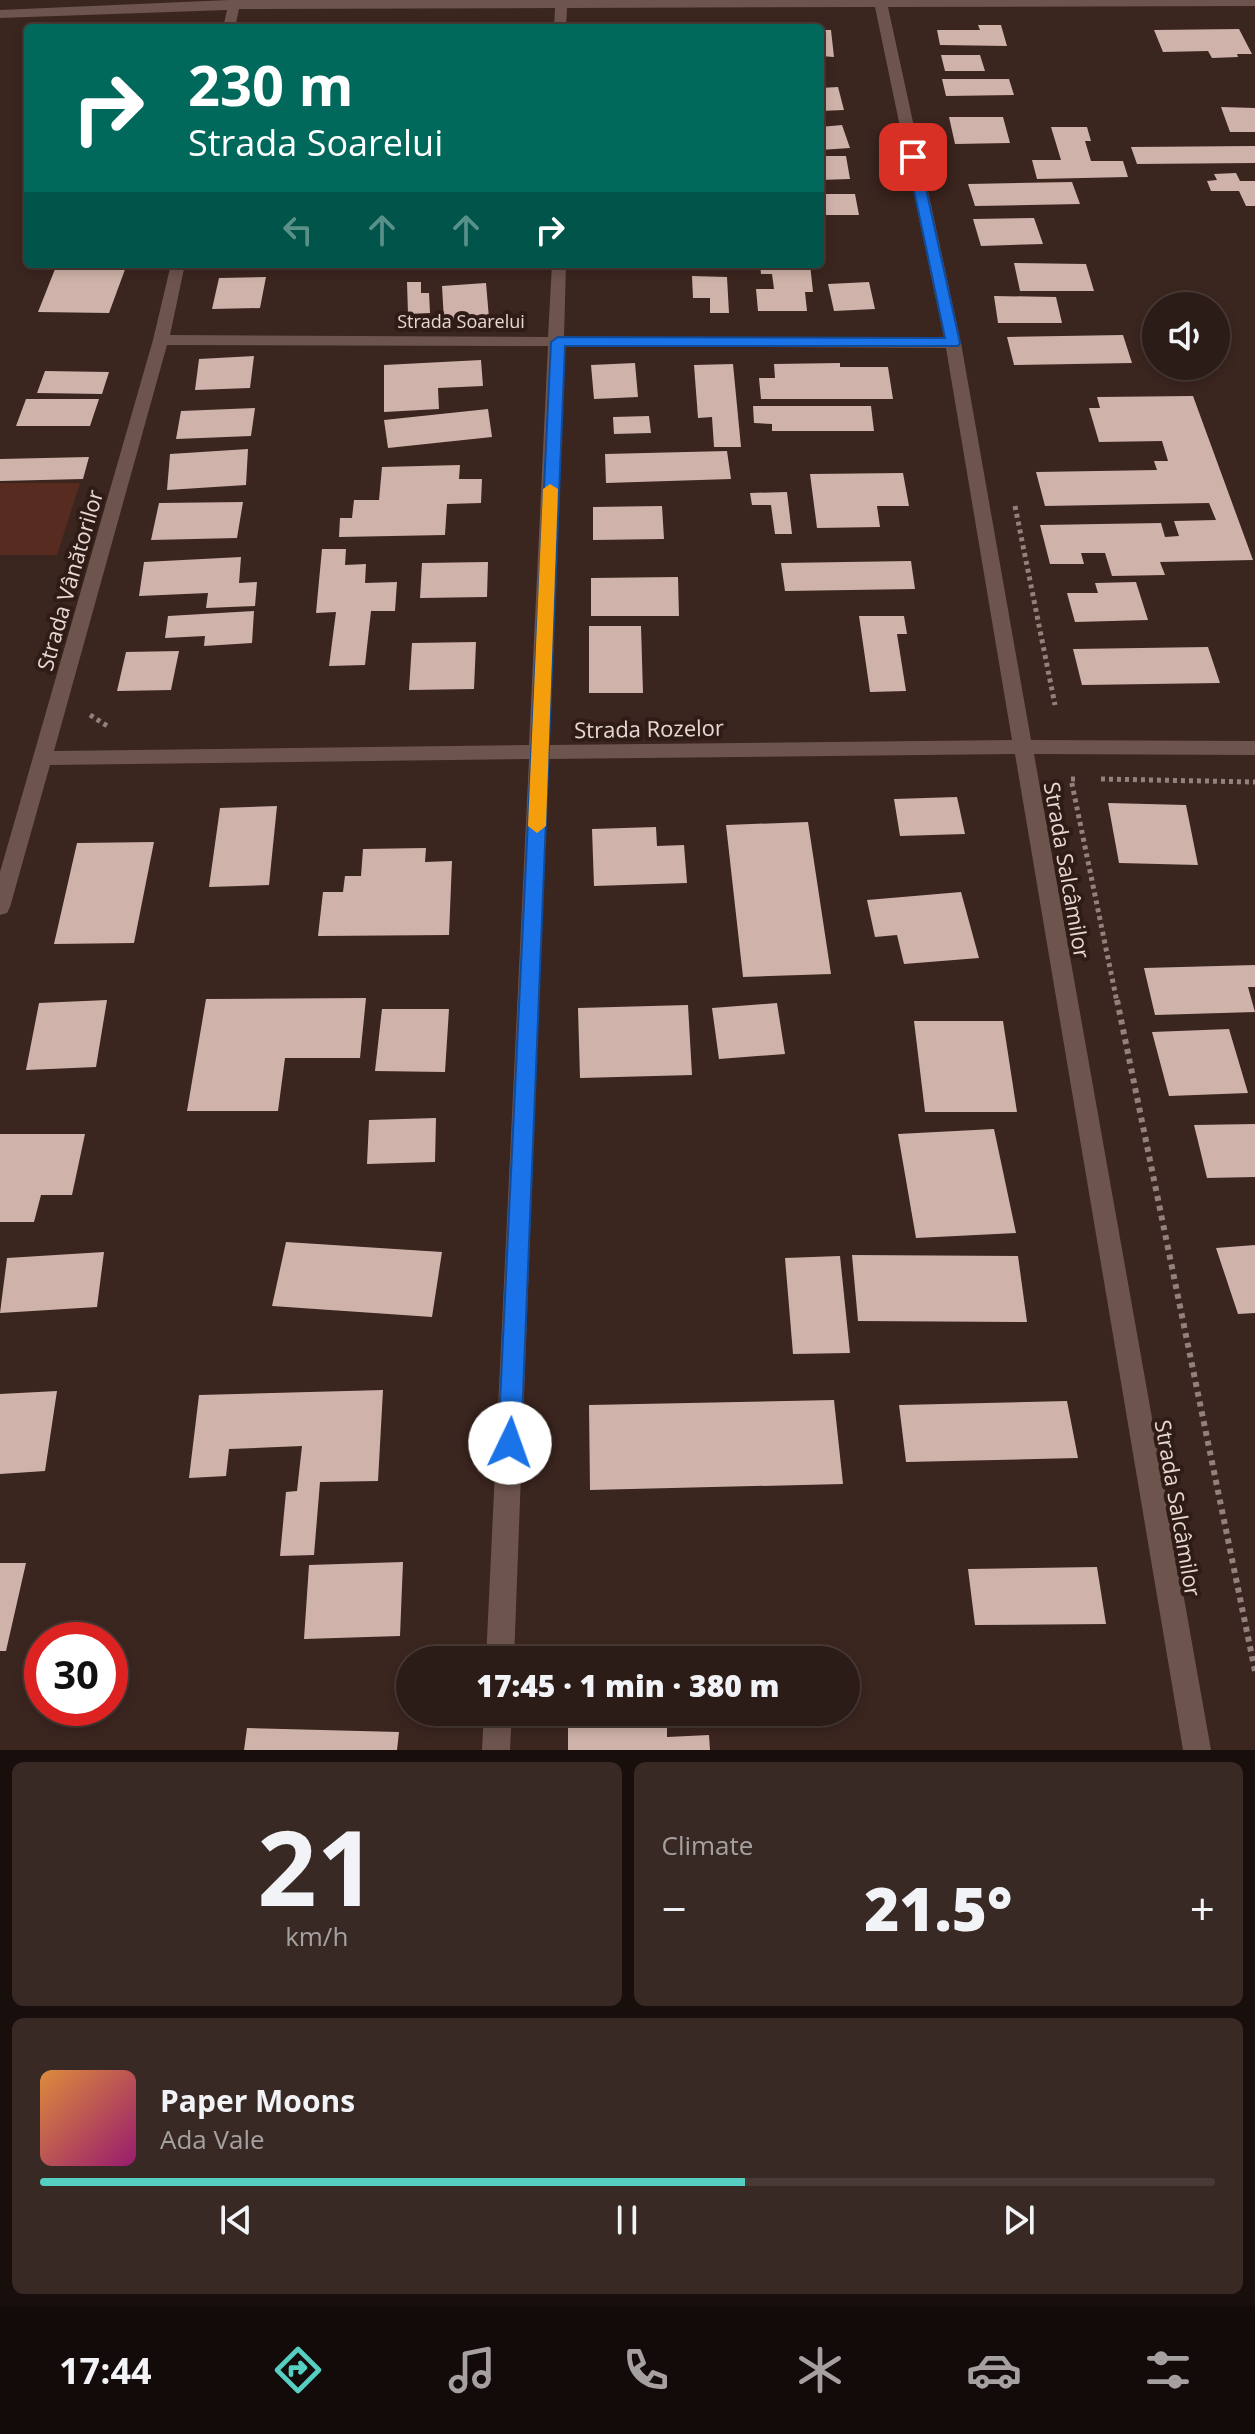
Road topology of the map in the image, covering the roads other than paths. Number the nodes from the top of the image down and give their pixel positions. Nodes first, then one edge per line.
1 (561, 1) edge
2 (880, 1) edge
3 (1255, 2) edge
4 (235, 3) edge
5 (0, 14) edge
6 (230, 24) edge
7 (560, 24) edge
8 (177, 268) edge
9 (559, 268) edge
10 (161, 340) junction
11 (558, 342) junction
12 (953, 343) junction
13 (1021, 746) junction
14 (1255, 748) edge
15 (540, 754) junction
16 (44, 758) junction
17 (0, 907) edge
18 (501, 1646) edge
19 (497, 1726) edge
20 (496, 1750) edge
21 (1197, 1750) edge

1 - 2 street
1 - 4 street
1 - 7 street
2 - 3 street
2 - 12 street, Strada Salcâmilor
4 - 5 street
4 - 6 street
8 - 10 street, Strada Vânătorilor
9 - 11 street
10 - 11 street, Strada Soarelui
10 - 16 street, Strada Vânătorilor
11 - 12 street, Strada Soarelui
11 - 15 street
12 - 13 street, Strada Salcâmilor
13 - 14 street, Strada Rozelor
13 - 15 street, Strada Rozelor
13 - 21 street, Strada Salcâmilor
15 - 16 street, Strada Rozelor
15 - 18 street
16 - 17 street, Strada Vânătorilor
19 - 20 street

